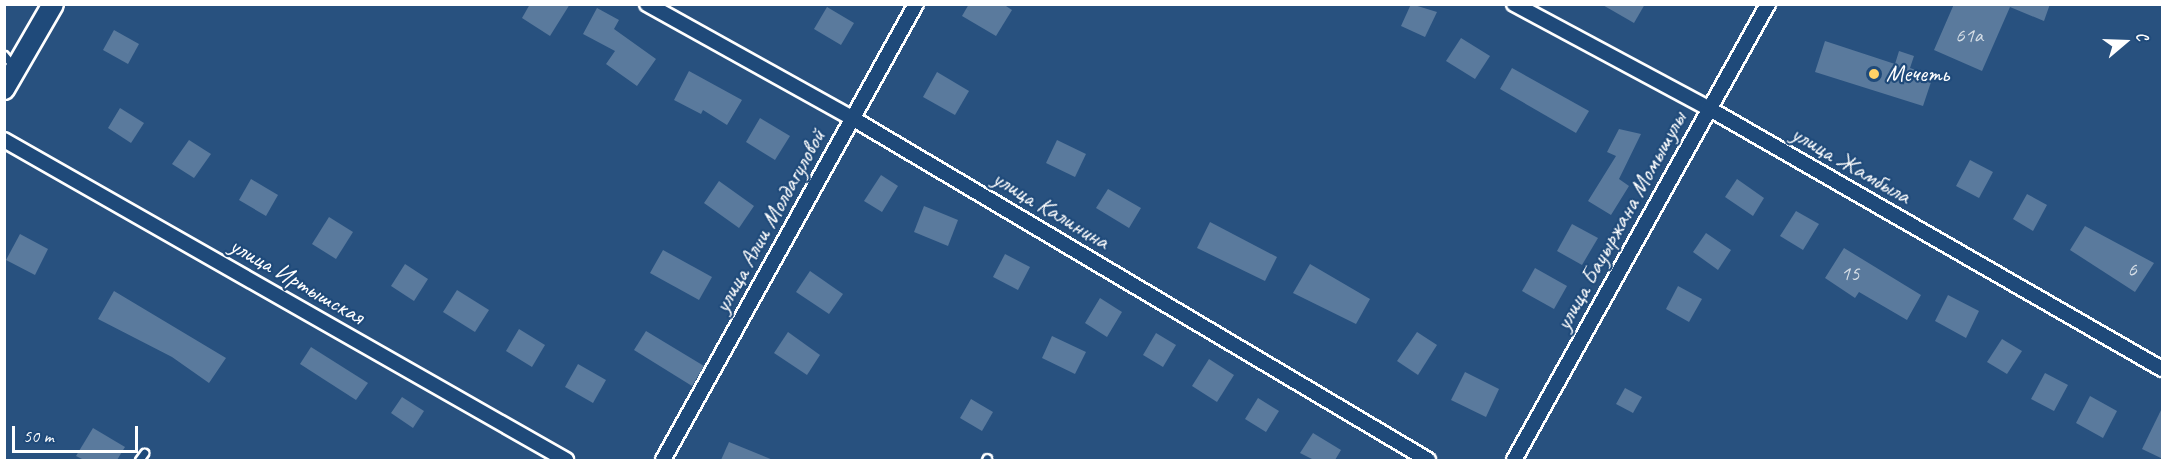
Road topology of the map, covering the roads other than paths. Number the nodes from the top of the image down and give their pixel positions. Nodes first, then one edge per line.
1 (53, 4) edge
2 (647, 4) edge
3 (916, 4) edge
4 (1514, 4) edge
5 (1768, 4) edge
6 (10, 62) edge
7 (4, 89) edge
8 (1708, 108) junction
9 (852, 118) junction
10 (4, 140) edge
11 (2163, 369) edge
12 (144, 453) dead end
13 (139, 460) edge
14 (566, 460) edge
15 (663, 460) edge
16 (1428, 460) edge
17 (1514, 460) edge

1 - 6 street
2 - 9 street, улица Калинина
3 - 9 street, улица Алии Молдагуловой
4 - 8 street, улица Жамбыла
5 - 8 street, улица Бауыржана Момышулы
6 - 7 street
8 - 11 street, улица Жамбыла
8 - 17 street, улица Бауыржана Момышулы
9 - 15 street, улица Алии Молдагуловой
9 - 16 street, улица Калинина
10 - 14 street, улица Иртышская
12 - 13 lane

